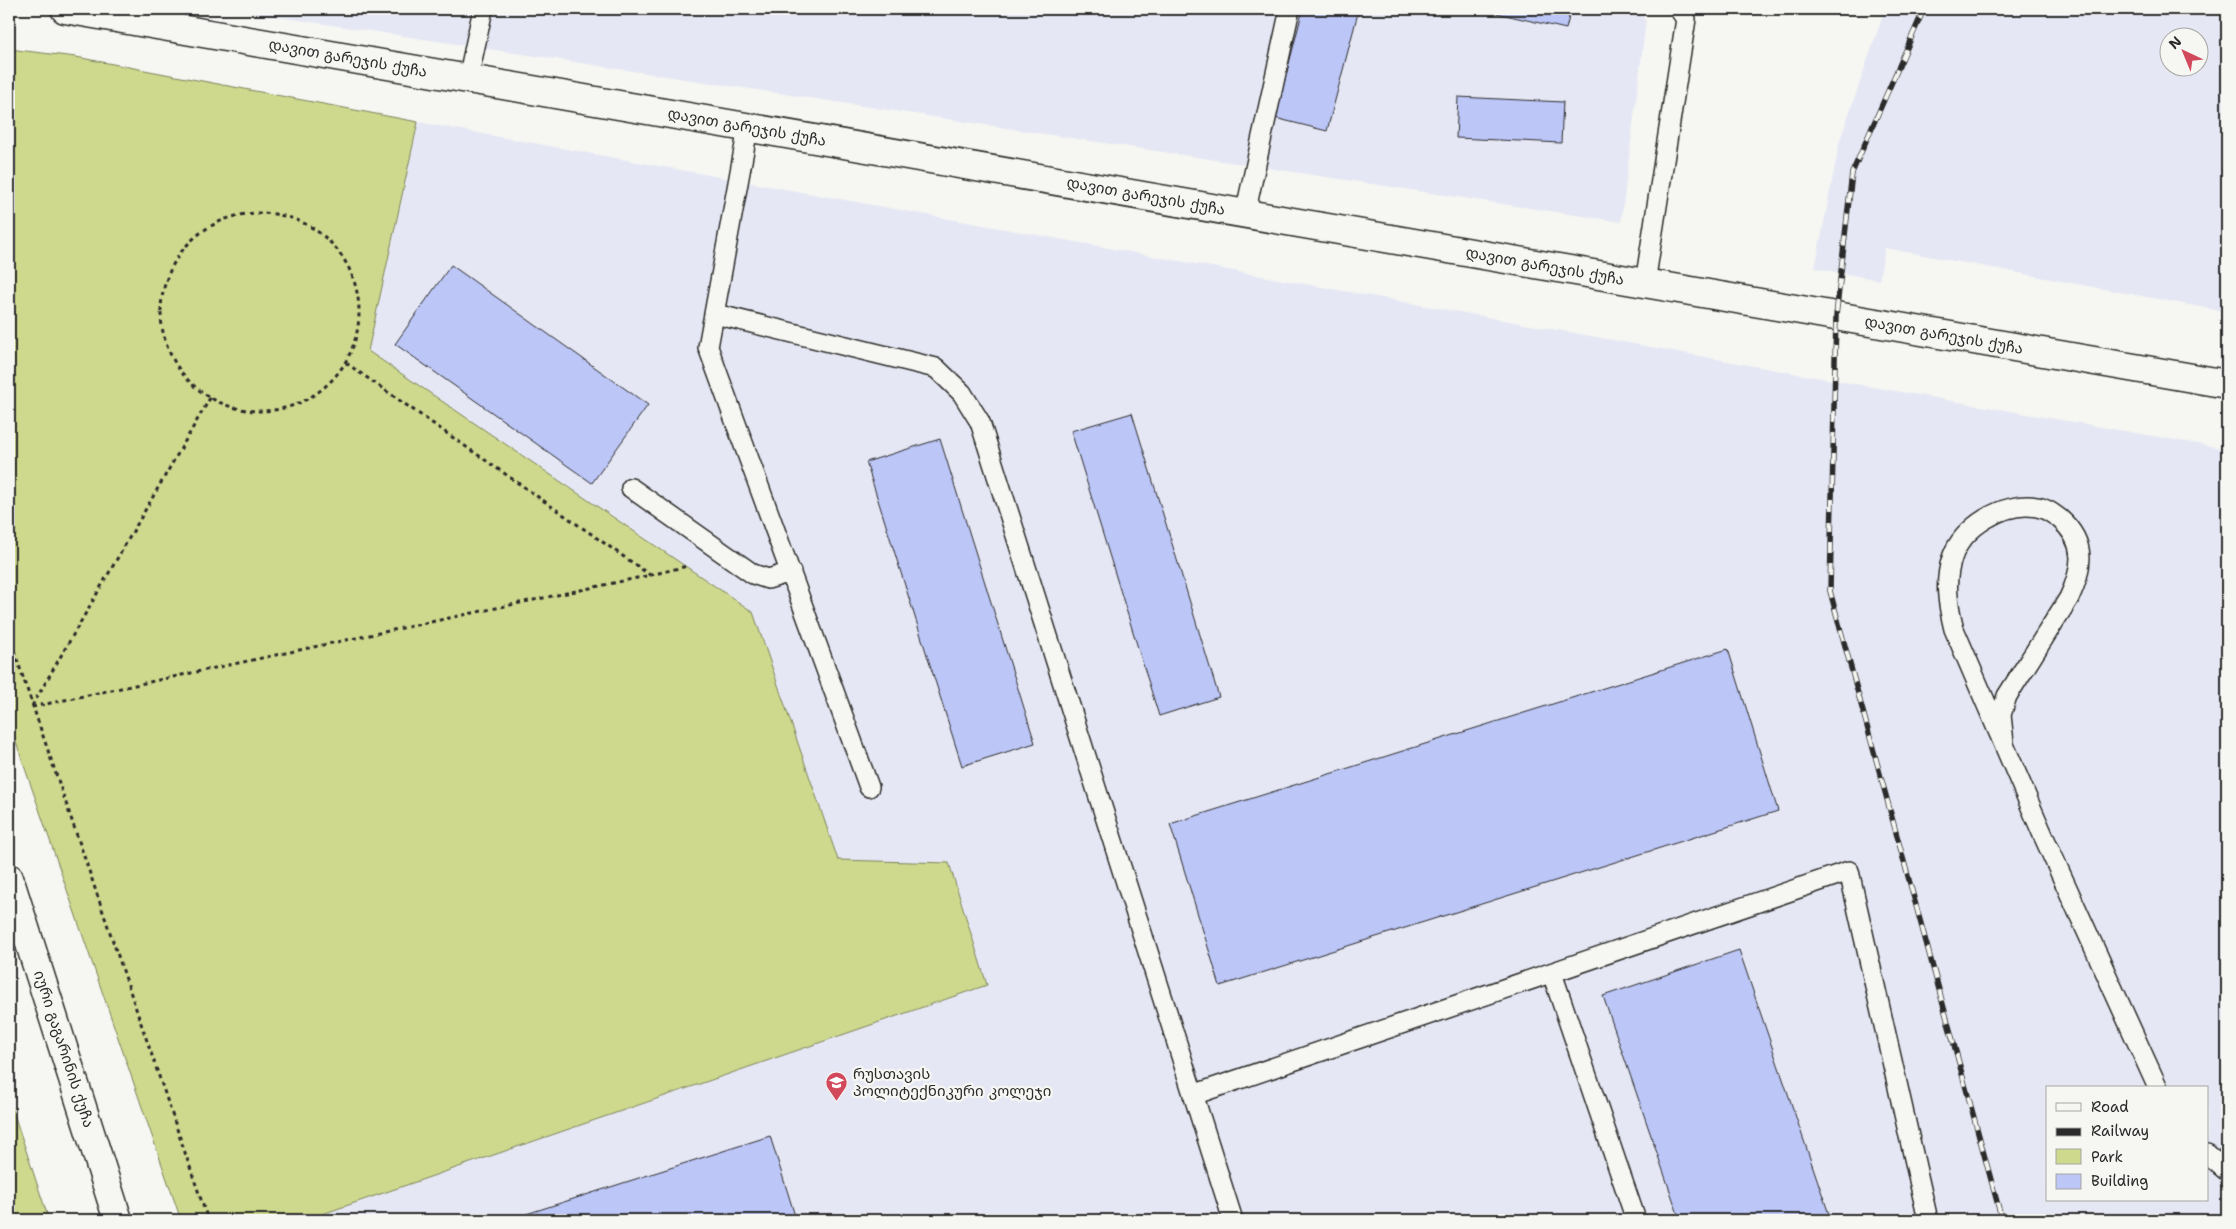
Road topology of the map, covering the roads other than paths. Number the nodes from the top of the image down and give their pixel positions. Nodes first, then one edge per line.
1 (65, 9) edge
2 (483, 9) edge
3 (1290, 9) edge
4 (1679, 9) edge
5 (135, 15) edge
6 (468, 79) junction
7 (748, 128) junction
8 (1245, 214) junction
9 (1645, 283) junction
10 (715, 314) junction
11 (2227, 384) edge
12 (630, 488) dead end
13 (791, 572) junction
14 (2004, 744) junction
15 (869, 787) dead end
16 (9, 878) edge
17 (1552, 973) junction
18 (2157, 1086) edge
19 (1193, 1095) junction
20 (2208, 1155) edge
21 (2227, 1171) edge
22 (118, 1220) edge
23 (1233, 1220) edge
24 (1636, 1220) edge
25 (1928, 1220) edge

1 - 5 street, დავით გარეჯის ქუჩა
2 - 6 lane
3 - 8 lane
4 - 9 lane
5 - 6 street, დავით გარეჯის ქუჩა
6 - 7 street, დავით გარეჯის ქუჩა
7 - 8 street, დავით გარეჯის ქუჩა
7 - 10 lane
8 - 9 street, დავით გარეჯის ქუჩა
9 - 11 street, დავით გარეჯის ქუჩა
10 - 13 lane
10 - 19 lane
12 - 13 lane
13 - 15 lane
14 - 14 lane
14 - 18 lane
16 - 22 street, იური გაგარინის ქუჩა
17 - 19 lane
17 - 24 lane
17 - 25 lane
19 - 23 lane
20 - 21 lane

